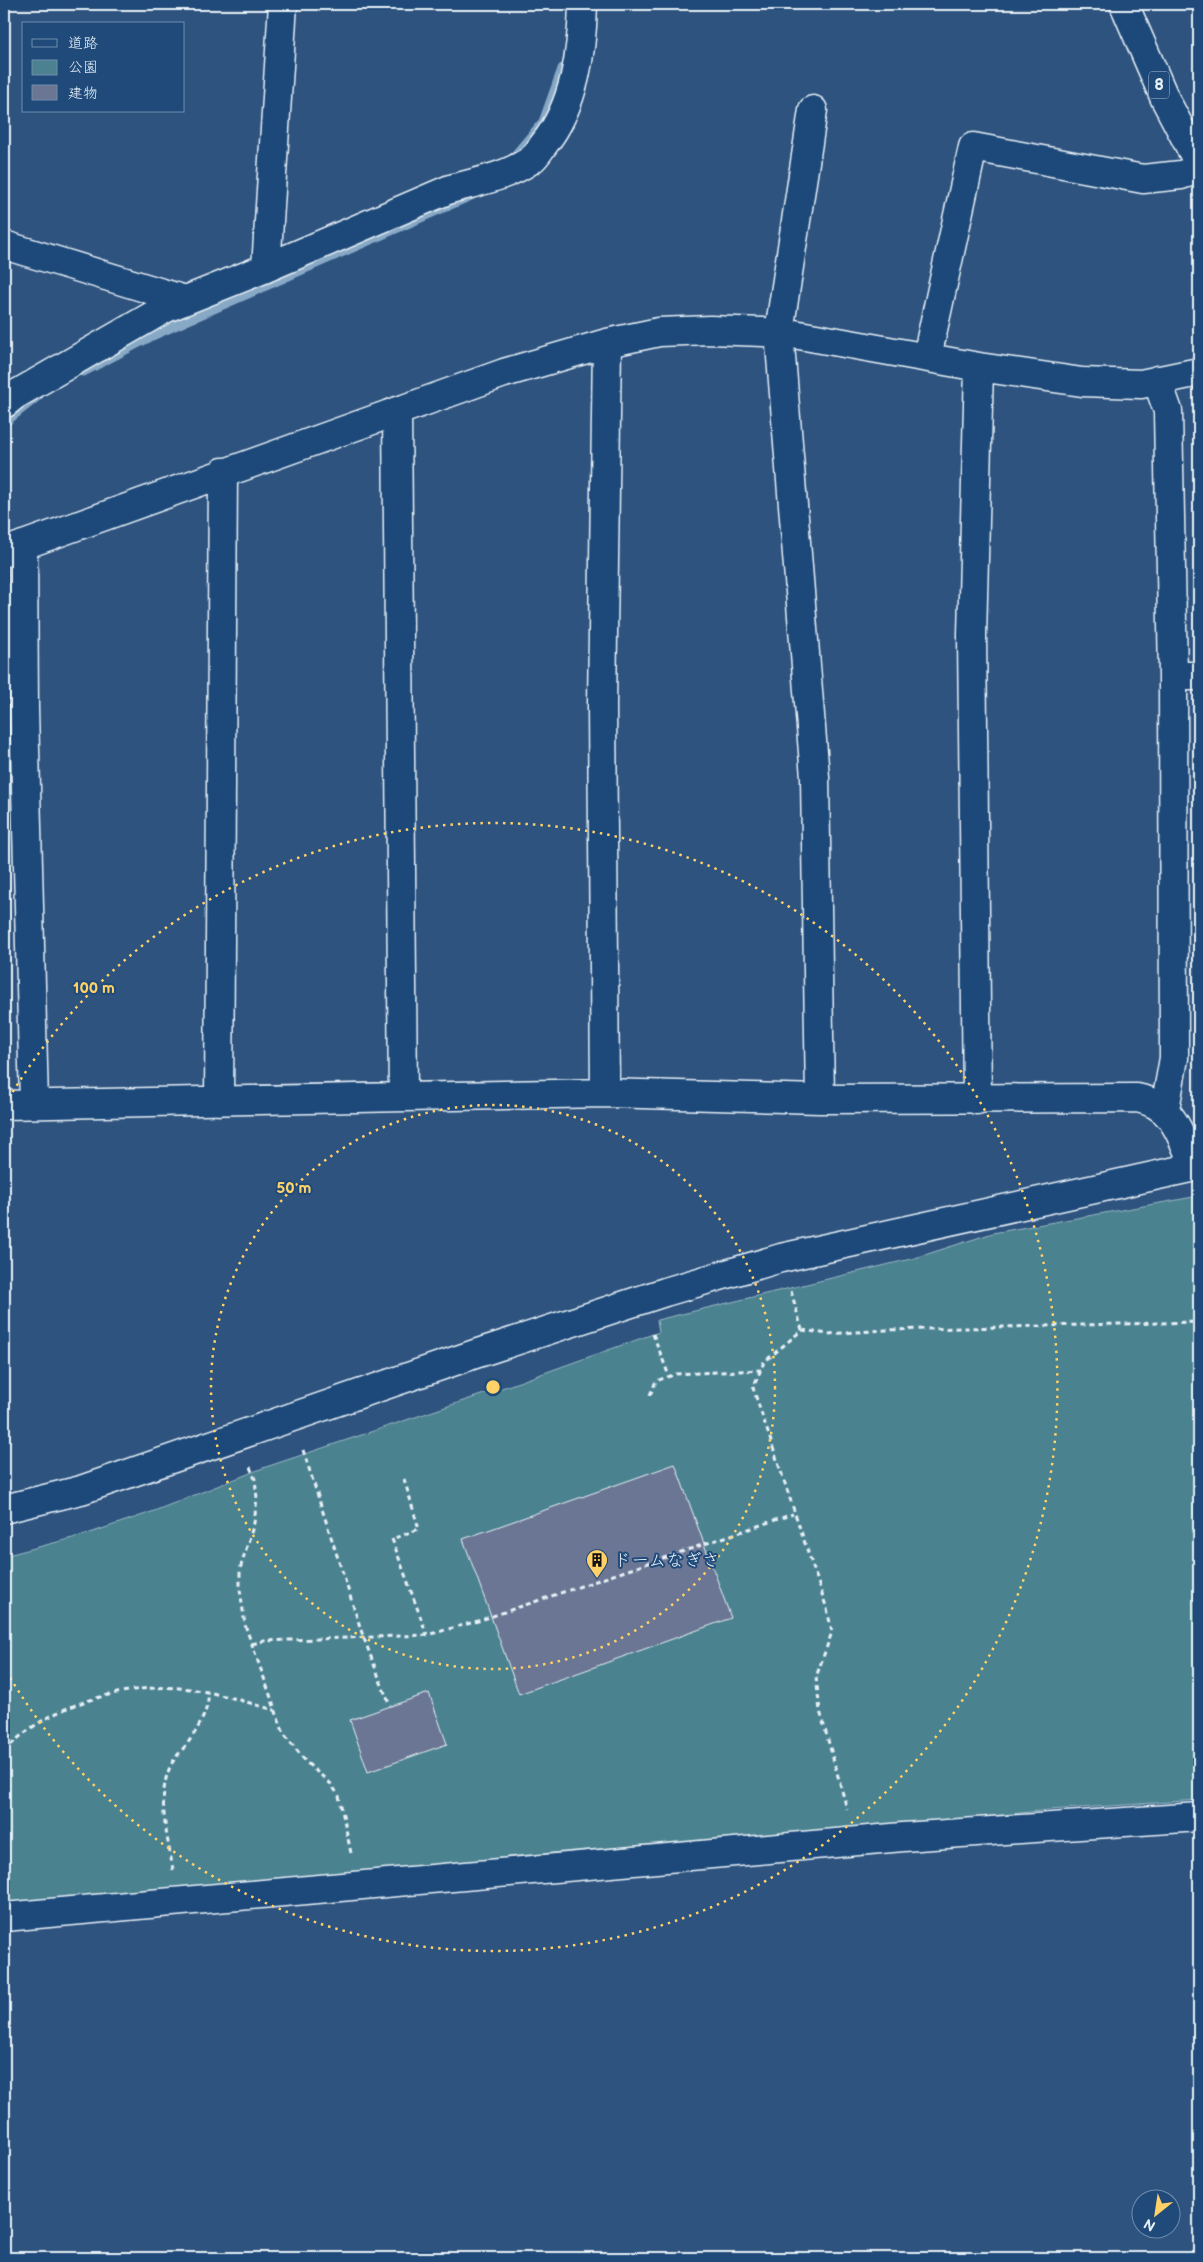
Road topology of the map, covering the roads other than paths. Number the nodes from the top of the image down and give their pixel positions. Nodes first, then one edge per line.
1 (283, 4) edge
2 (583, 4) edge
3 (1124, 4) edge
4 (813, 110) dead end
5 (1192, 136) edge
6 (1199, 164) edge
7 (1199, 169) edge
8 (4, 245) edge
9 (266, 268) junction
10 (185, 300) junction
11 (779, 332) junction
12 (607, 343) junction
13 (927, 358) junction
14 (979, 367) junction
15 (1199, 372) edge
16 (1157, 380) junction
17 (4, 404) edge
18 (397, 410) junction
19 (223, 472) junction
20 (13, 548) edge
21 (1186, 676) edge
22 (605, 1093) junction
23 (403, 1097) junction
24 (820, 1100) junction
25 (977, 1100) junction
26 (219, 1101) junction
27 (34, 1104) junction
28 (4, 1105) edge
29 (1165, 1109) junction
30 (1197, 1167) edge
31 (4, 1509) edge
32 (1199, 1817) edge
33 (4, 1917) edge

1 - 9 main road
2 - 9 main road
3 - 5 main road, 8
4 - 11 main road
5 - 6 main road, 8
7 - 13 main road
8 - 10 main road
9 - 10 main road
10 - 17 main road
11 - 12 main road
11 - 13 main road
11 - 24 main road
12 - 18 main road
12 - 22 main road
13 - 14 main road
14 - 16 main road
14 - 25 main road
15 - 16 main road
16 - 21 main road
18 - 19 main road
18 - 23 main road
19 - 20 main road
19 - 26 main road
20 - 27 main road
21 - 29 main road
22 - 23 main road
22 - 24 main road
23 - 26 main road
24 - 25 main road
25 - 29 main road
26 - 27 main road
27 - 28 main road
29 - 30 main road
30 - 31 main road
32 - 33 main road

